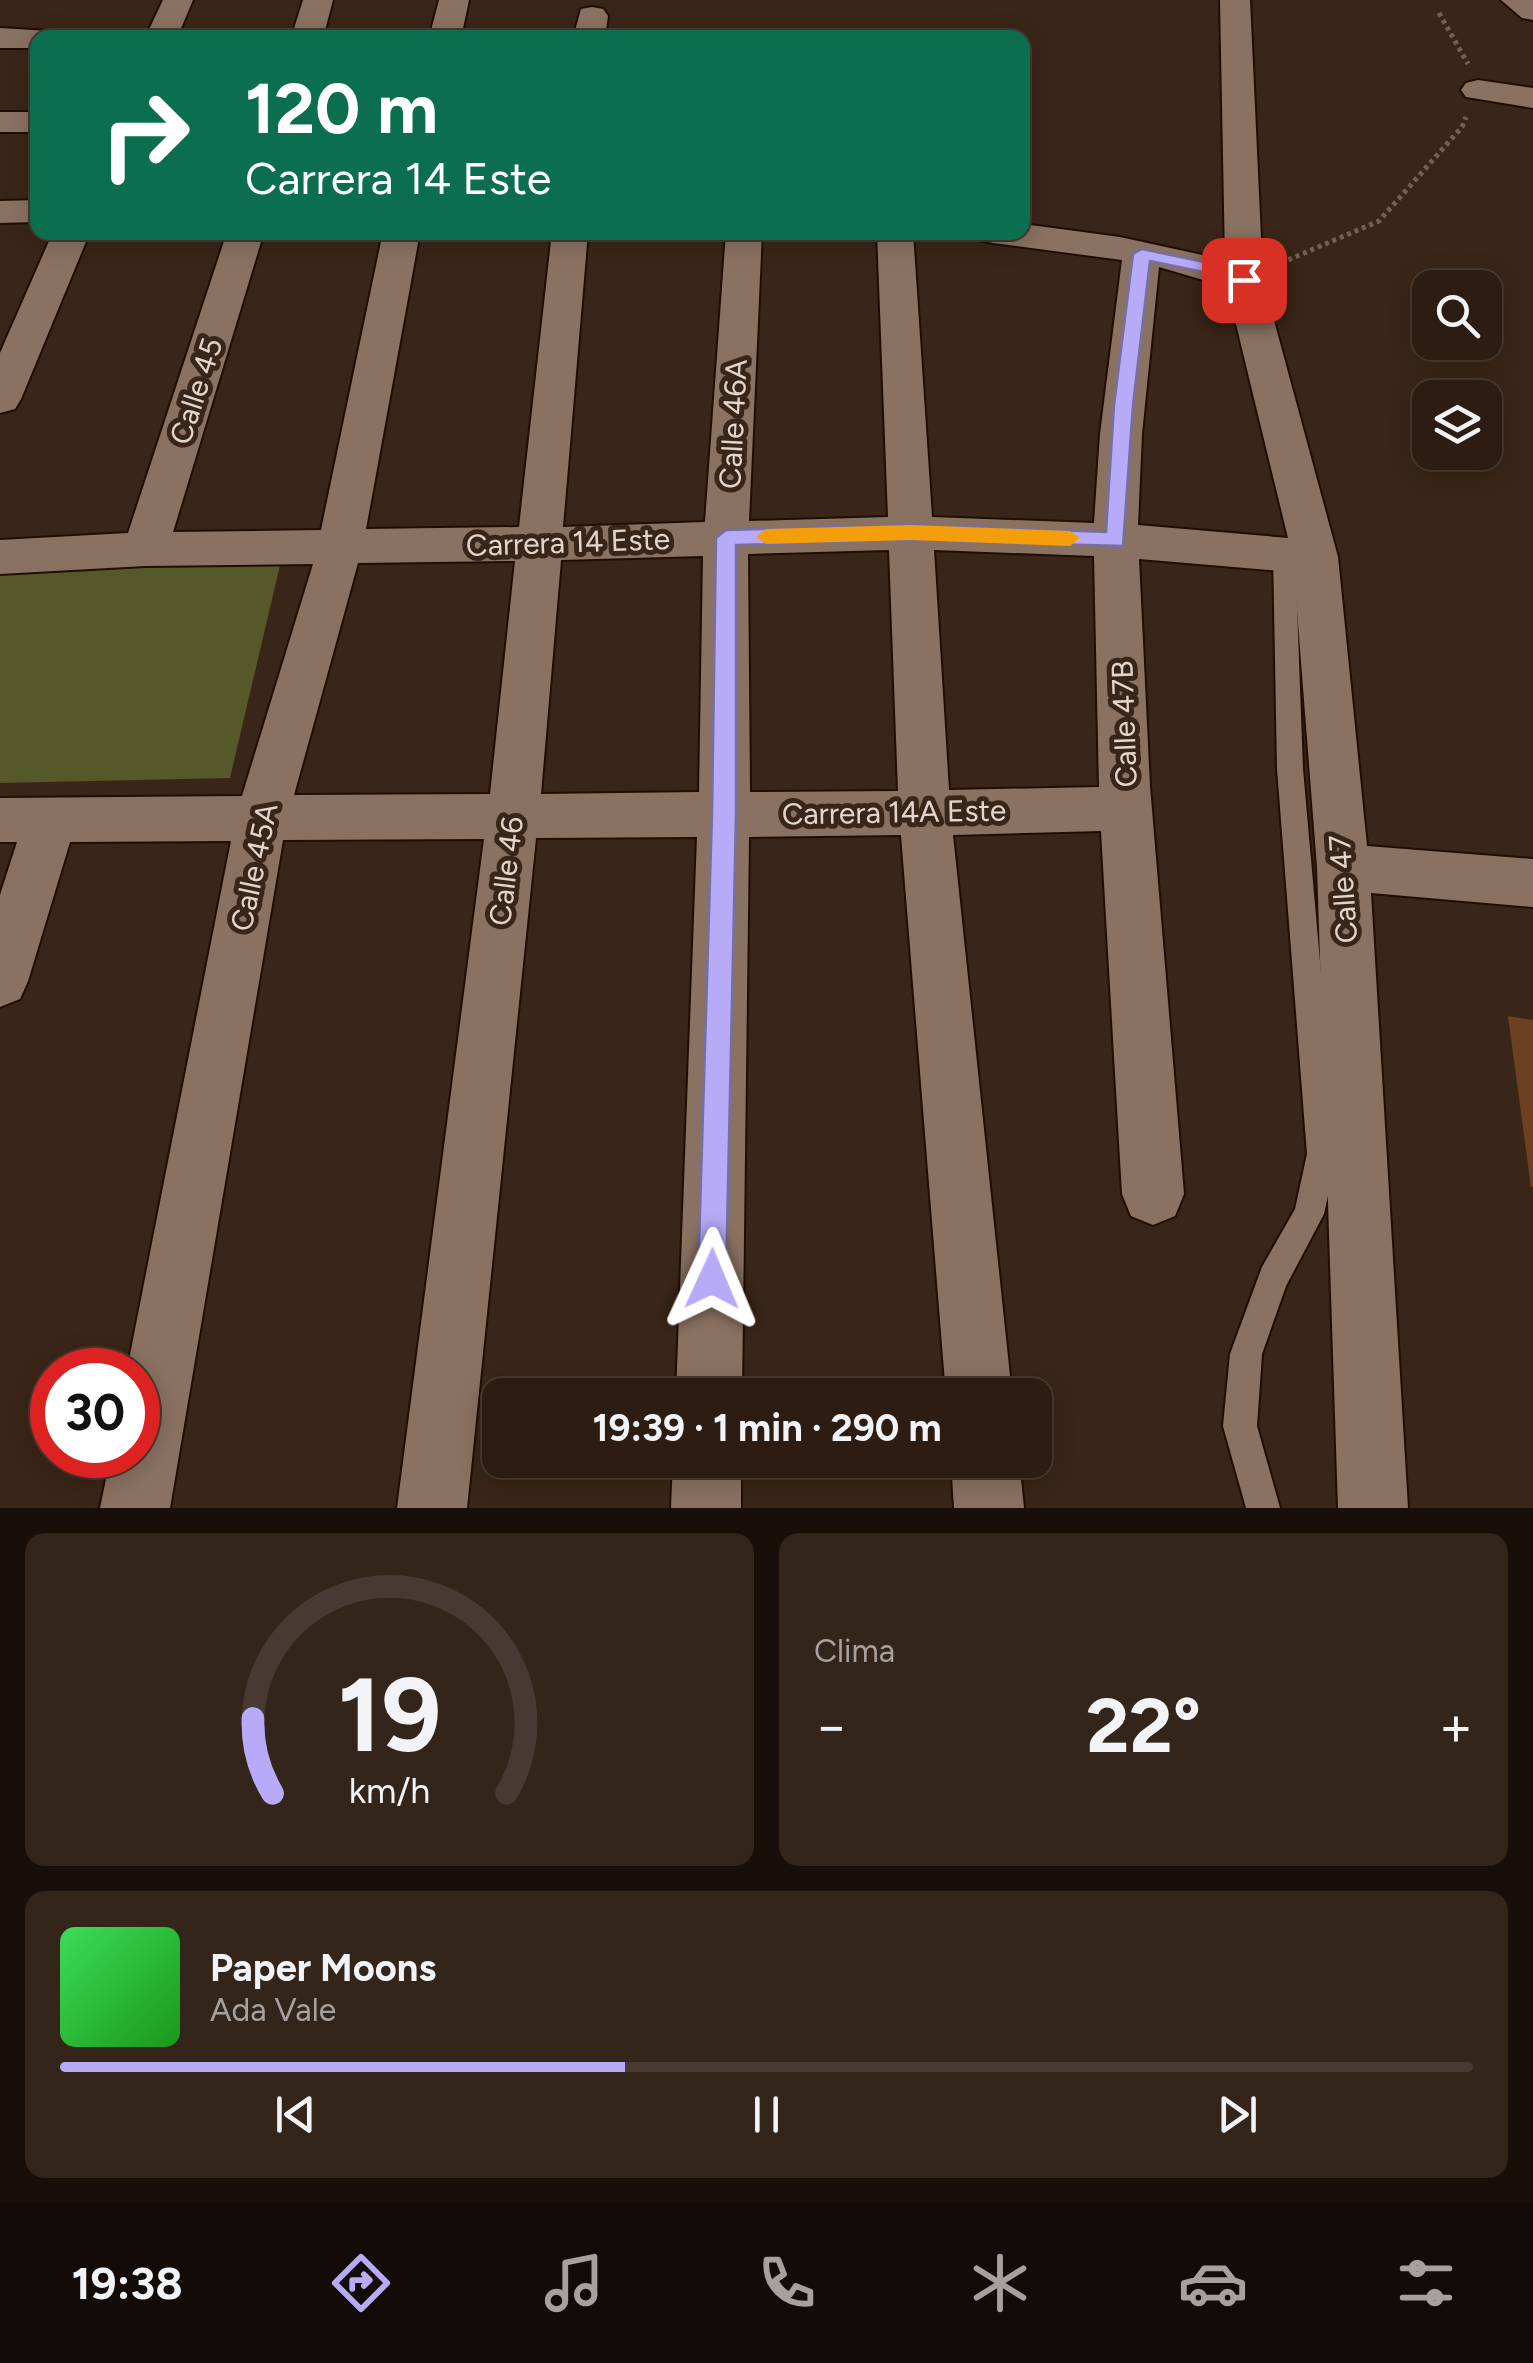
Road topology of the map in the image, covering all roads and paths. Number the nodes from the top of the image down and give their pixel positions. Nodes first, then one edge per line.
1 (178, 0) edge
2 (318, 0) edge
3 (454, 0) edge
4 (1234, 0) edge
5 (1516, 0) edge
6 (1533, 11) edge
7 (1439, 13) dead end
8 (165, 30) edge
9 (309, 30) edge
10 (447, 30) edge
11 (0, 38) edge
12 (30, 38) edge
13 (1478, 90) junction
14 (1533, 98) edge
15 (0, 122) edge
16 (30, 122) edge
17 (30, 211) edge
18 (0, 212) edge
19 (1030, 237) edge
20 (69, 240) edge
21 (243, 240) edge
22 (400, 240) edge
23 (569, 240) edge
24 (744, 240) edge
25 (895, 240) edge
26 (1142, 254) junction
27 (1244, 280) junction
28 (0, 399) edge
29 (911, 532) junction
30 (726, 538) junction
31 (1116, 540) junction
32 (539, 544) junction
33 (340, 547) junction
34 (145, 549) junction
35 (1299, 555) junction
36 (0, 557) edge
37 (1127, 808) junction
38 (724, 814) junction
39 (925, 814) junction
40 (513, 816) junction
41 (261, 820) junction
42 (25, 821) edge
43 (1343, 867) junction
44 (1533, 882) edge
45 (0, 981) edge
46 (1153, 1194) dead end
47 (709, 1378) edge
48 (976, 1378) edge
49 (707, 1478) edge
50 (986, 1478) edge
51 (135, 1508) edge
52 (432, 1508) edge
53 (706, 1508) edge
54 (989, 1508) edge
55 (1263, 1508) edge
56 (1372, 1508) edge

1 - 8 street
2 - 9 street
3 - 10 street
4 - 27 street, Calle 47
5 - 6 street
7 - 13 path
11 - 12 street
13 - 14 street
13 - 27 path
15 - 16 street
17 - 18 street
19 - 26 street
20 - 28 street
21 - 34 street, Calle 45
22 - 33 street, Calle 45A
23 - 32 street, Calle 46
24 - 30 street, Calle 46A
25 - 29 street
26 - 27 street
26 - 31 street, Calle 47B
27 - 35 street, Calle 47
29 - 30 street, Carrera 14 Este
29 - 31 street, Carrera 14 Este
29 - 39 street
30 - 32 street, Carrera 14 Este
30 - 38 street, Calle 46A
31 - 35 street, Carrera 14 Este
31 - 37 street, Calle 47B
32 - 33 street, Carrera 14 Este
32 - 40 street, Calle 46
33 - 34 street, Carrera 14 Este
33 - 41 street, Calle 45A
34 - 36 street, Carrera 14 Este
35 - 43 street, Calle 47
35 - 55 lane
37 - 39 street, Carrera 14A Este
37 - 46 street, Calle 47B
38 - 39 street, Carrera 14A Este
38 - 40 street, Carrera 14A Este
38 - 47 street, Calle 46A
39 - 48 street
40 - 41 street, Carrera 14A Este
40 - 52 street, Calle 46
41 - 42 street, Carrera 14A Este
41 - 51 street, Calle 45A
42 - 45 street
43 - 44 street
43 - 56 street, Calle 47
49 - 53 street
50 - 54 street

